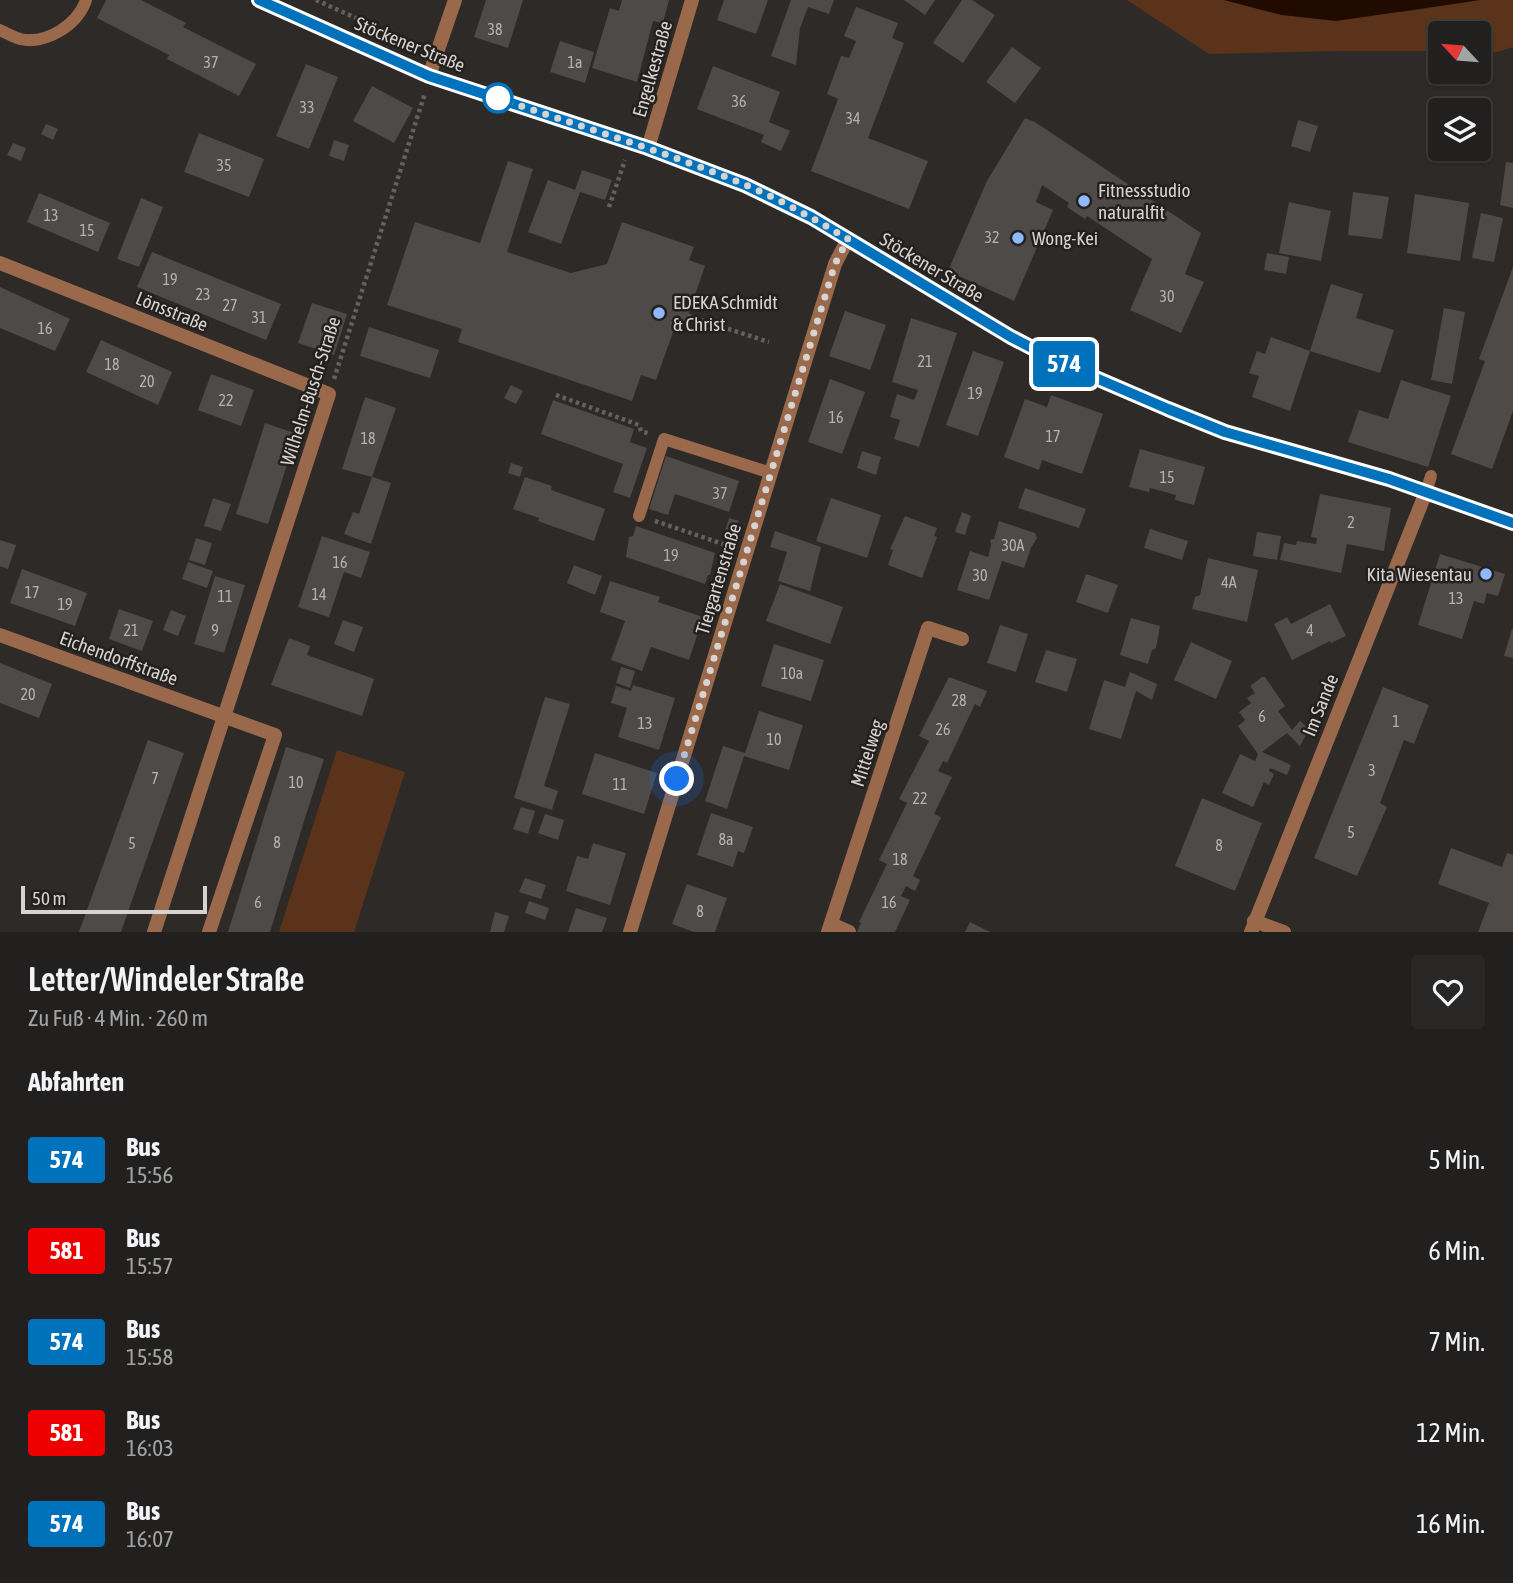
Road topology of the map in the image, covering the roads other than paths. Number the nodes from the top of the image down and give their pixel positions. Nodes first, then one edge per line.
1 (86, 0) edge
2 (259, 0) edge
3 (455, 0) edge
4 (692, 0) edge
5 (0, 30) edge
6 (429, 76) junction
7 (648, 148) junction
8 (848, 239) junction
9 (0, 263) edge
10 (329, 394) joint
11 (771, 472) junction
12 (1431, 476) dead end
13 (1426, 492) junction
14 (639, 516) road end
15 (1513, 523) edge
16 (0, 635) edge
17 (962, 639) dead end
18 (225, 718) junction
19 (1252, 927) edge
20 (830, 928) edge
21 (154, 932) edge
22 (209, 932) edge
23 (630, 932) edge
24 (849, 932) edge
25 (1284, 932) edge

1 - 5 lane
2 - 6 main road, Stöckener Straße
3 - 6 street
4 - 7 street, Engelkestraße
6 - 7 main road, Stöckener Straße
7 - 8 main road, Stöckener Straße
8 - 11 street, Tiergartenstraße
8 - 13 main road, Stöckener Straße
9 - 10 street, Lönsstraße
10 - 18 street, Wilhelm-Busch-Straße
11 - 14 lane
11 - 23 street, Tiergartenstraße
12 - 13 lane
13 - 15 main road, Stöckener Straße
13 - 19 street, Im Sande
16 - 18 street, Eichendorffstraße
17 - 20 street, Mittelweg
18 - 21 street, Wilhelm-Busch-Straße
18 - 22 street
19 - 25 street
20 - 24 street, Mittelweg

